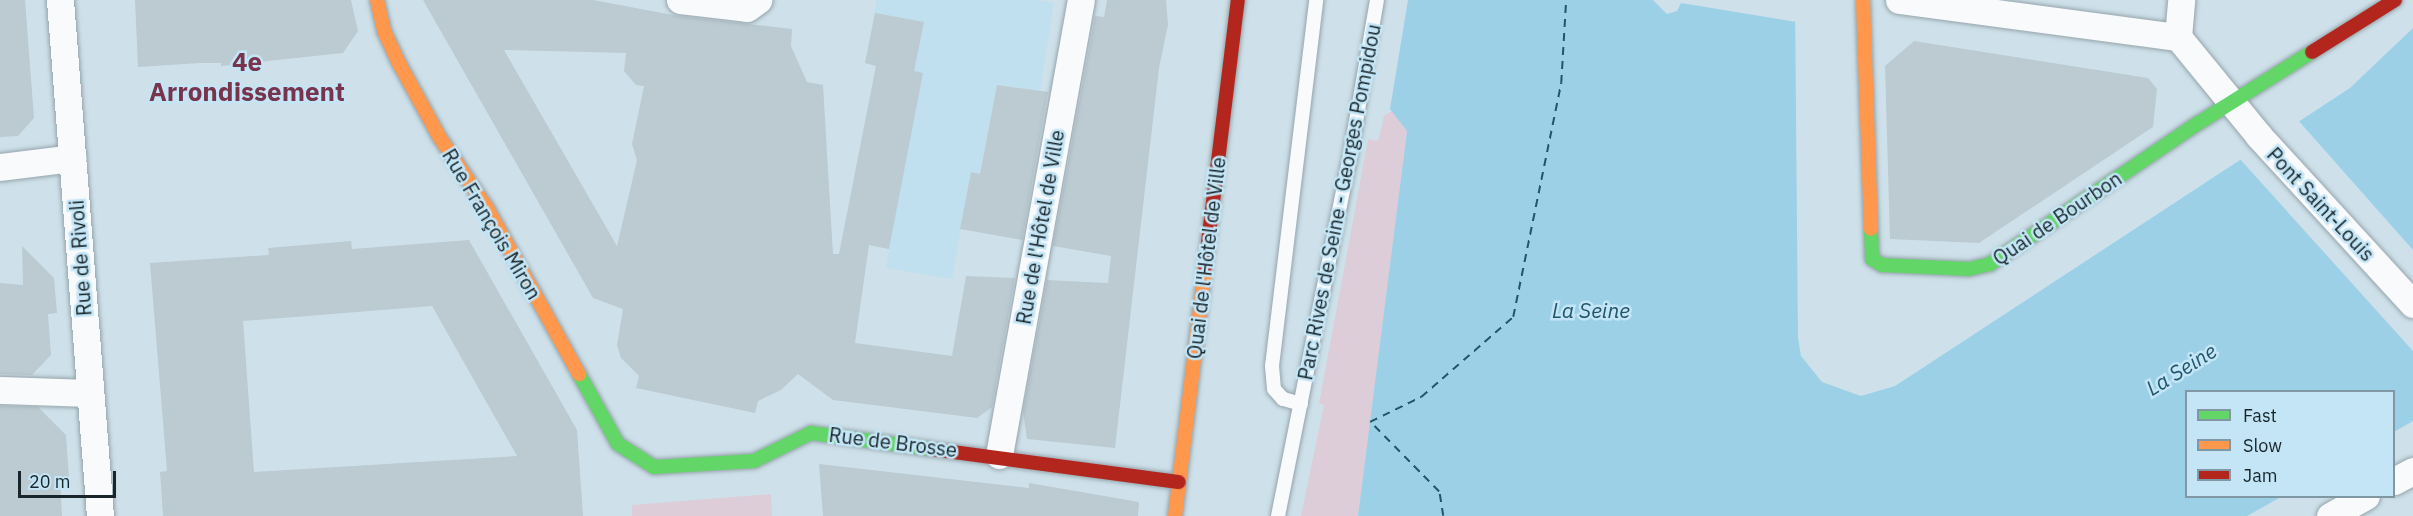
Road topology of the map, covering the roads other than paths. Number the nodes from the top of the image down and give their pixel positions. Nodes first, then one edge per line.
1 (60, 0) edge
2 (377, 0) edge
3 (680, 0) edge
4 (758, 0) edge
5 (1081, 0) edge
6 (1238, 0) edge
7 (1316, 0) edge
8 (1377, 0) edge
9 (1863, 0) edge
10 (1899, 0) edge
11 (2181, 0) edge
12 (2395, 0) edge
13 (2178, 38) junction
14 (2232, 102) junction
15 (72, 158) junction
16 (0, 167) edge
17 (2413, 304) edge
18 (0, 390) edge
19 (90, 393) junction
20 (1301, 405) junction
21 (618, 444) joint
22 (999, 455) junction
23 (2413, 471) edge
24 (2395, 480) edge
25 (1179, 482) junction
26 (2362, 498) edge
27 (100, 516) edge
28 (1175, 516) edge
29 (1278, 516) edge
30 (2330, 516) edge

1 - 15 street, Rue de Rivoli
2 - 21 street, Rue François Miron
3 - 4 street
5 - 22 street, Rue de l'Hôtel de Ville
6 - 25 street, Quai de l'Hôtel de Ville
7 - 20 lane, Parc Rives de Seine - Georges Pompidou
8 - 20 lane, Parc Rives de Seine - Georges Pompidou
9 - 14 street, Quai de Bourbon
10 - 13 street
11 - 13 street
12 - 14 street
13 - 14 street, Pont Saint-Louis
14 - 17 street, Pont Saint-Louis
15 - 16 street
15 - 19 street, Rue de Rivoli
18 - 19 street
19 - 27 street, Rue de Rivoli
20 - 29 lane, Parc Rives de Seine - Georges Pompidou
21 - 22 street, Rue de Brosse
22 - 25 street, Rue de Brosse
23 - 24 street
25 - 28 street, Quai de l'Hôtel de Ville
26 - 30 street

